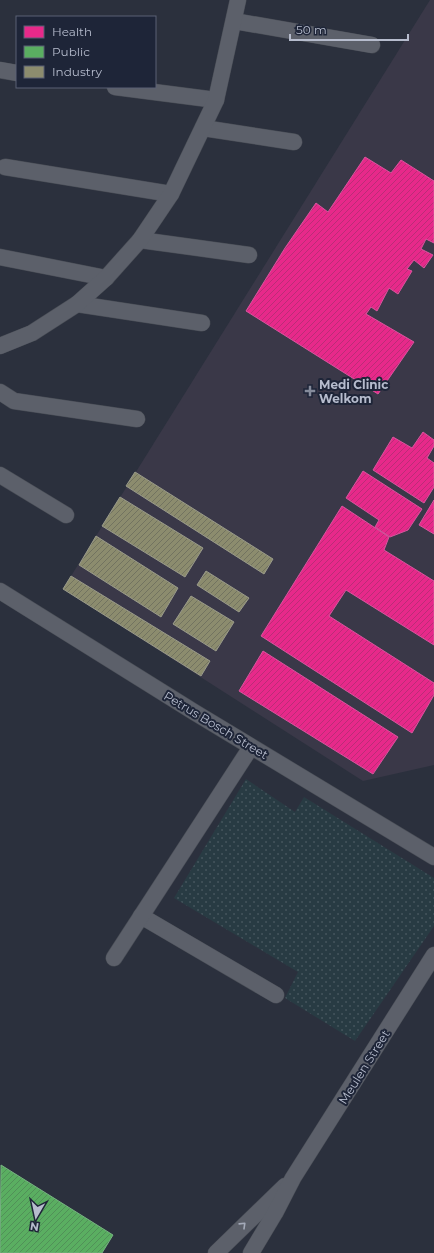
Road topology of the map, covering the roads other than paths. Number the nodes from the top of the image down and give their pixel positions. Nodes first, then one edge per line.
1 (238, 0) edge
2 (234, 22) junction
3 (372, 44) dead end
4 (0, 70) edge
5 (16, 73) edge
6 (123, 88) edge
7 (216, 100) junction
8 (203, 128) junction
9 (294, 142) dead end
10 (5, 166) dead end
11 (171, 194) junction
12 (140, 240) junction
13 (249, 256) dead end
14 (0, 257) edge
15 (106, 278) junction
16 (77, 304) junction
17 (202, 323) dead end
18 (0, 346) edge
19 (0, 392) edge
20 (136, 419) dead end
21 (0, 475) edge
22 (66, 515) dead end
23 (0, 591) edge
24 (251, 747) junction
25 (434, 857) edge
26 (141, 916) junction
27 (434, 955) edge
28 (114, 958) dead end
29 (276, 994) dead end
30 (293, 1178) junction
31 (216, 1253) edge
32 (251, 1253) edge

1 - 2 street
2 - 3 street
2 - 7 street
4 - 5 street
6 - 7 street
7 - 8 street
8 - 9 street
8 - 11 street
10 - 11 street
11 - 12 street
12 - 13 street
12 - 15 street
14 - 15 street
15 - 16 street
16 - 17 street
16 - 18 street
19 - 20 street
21 - 22 street
23 - 24 street, Petrus Bosch Street
24 - 25 street, Petrus Bosch Street
24 - 26 street
26 - 28 street
26 - 29 street
27 - 30 street, Meulen Street
31 -> 30 street, Meulen Street
30 - 32 street, Meulen Street

